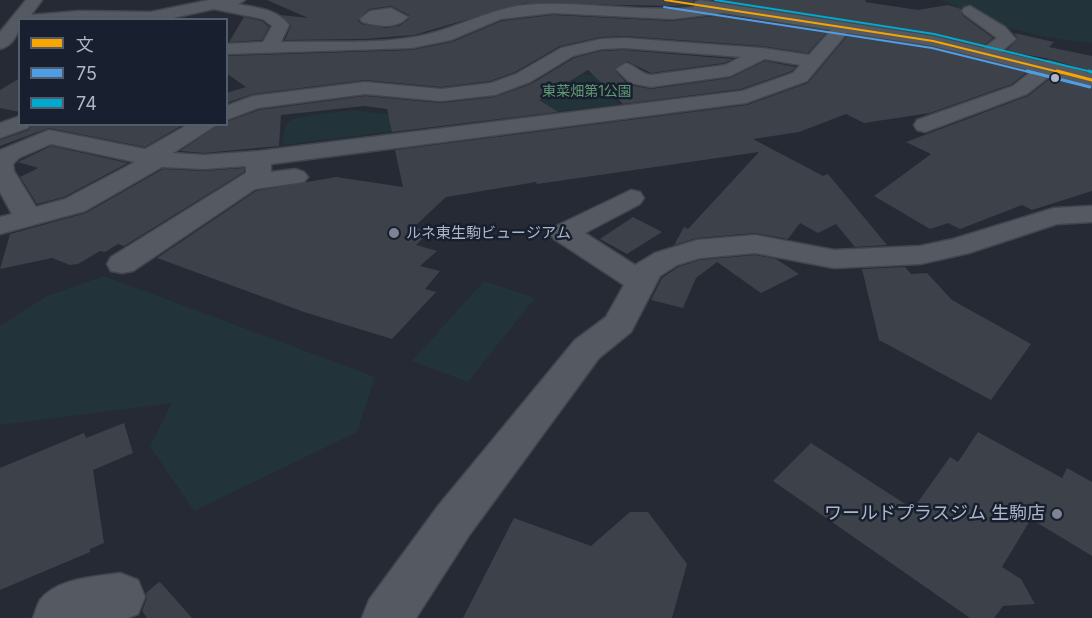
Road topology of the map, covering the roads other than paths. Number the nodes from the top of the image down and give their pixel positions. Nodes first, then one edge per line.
1 (33, 0) edge
2 (192, 0) edge
3 (237, 0) edge
4 (668, 0) edge
5 (822, 0) edge
6 (216, 4) junction
7 (721, 9) junction
8 (970, 11) dead end
9 (23, 18) edge
10 (50, 18) edge
11 (18, 20) edge
12 (804, 21) junction
13 (0, 22) edge
14 (18, 24) edge
15 (843, 27) junction
16 (0, 44) edge
17 (269, 48) junction
18 (228, 49) edge
19 (762, 53) junction
20 (988, 53) junction
21 (813, 61) junction
22 (1049, 67) junction
23 (626, 69) dead end
24 (1092, 80) edge
25 (746, 97) junction
26 (228, 113) edge
27 (769, 113) dead end
28 (18, 124) edge
29 (925, 125) dead end
30 (204, 126) edge
31 (0, 131) edge
32 (336, 148) junction
33 (153, 158) junction
34 (254, 170) junction
35 (631, 198) dead end
36 (1049, 199) dead end
37 (1092, 203) edge
38 (1092, 214) edge
39 (29, 219) junction
40 (0, 226) edge
41 (122, 264) dead end
42 (641, 282) junction
43 (120, 597) dead end
44 (58, 618) edge
45 (387, 618) edge

1 - 9 street
2 - 6 street
3 - 6 street
4 - 7 street
5 - 12 street
6 - 10 street
6 - 17 street
7 - 12 street
7 - 17 street
8 - 20 street
11 - 13 street
12 - 15 street
14 - 16 street
15 - 20 street
15 - 21 street
17 - 18 street
19 - 21 street
19 - 23 street
19 - 26 street
20 - 22 street
21 - 25 street
22 - 24 street
22 - 29 street
25 - 27 street
25 - 32 street
28 - 31 street
30 - 33 street
32 - 34 street
32 - 34 street
33 - 34 street
33 - 39 street
33 - 39 street
34 - 41 street
35 - 42 street
36 - 37 street
38 - 42 street
39 - 40 street
42 - 45 street
43 - 44 street

